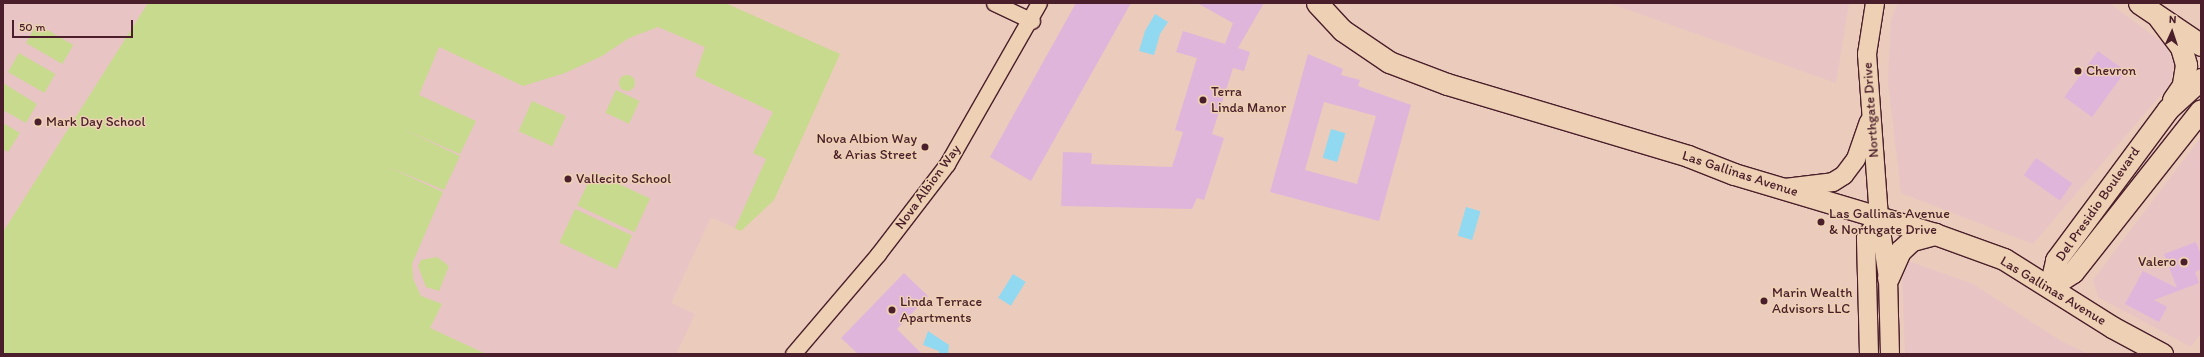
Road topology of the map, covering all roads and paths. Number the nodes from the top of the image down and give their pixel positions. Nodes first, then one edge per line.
1 (994, 3) edge
2 (1039, 3) edge
3 (1317, 3) edge
4 (1875, 3) edge
5 (2139, 3) edge
6 (2159, 18) junction
7 (1032, 21) junction
8 (2201, 46) edge
9 (2201, 79) edge
10 (2168, 109) junction
11 (1871, 116) junction
12 (2198, 118) edge
13 (1783, 188) junction
14 (1879, 217) junction
15 (1935, 234) junction
16 (1888, 278) junction
17 (2050, 287) junction
18 (793, 354) edge
19 (1869, 354) edge
20 (1890, 354) edge
21 (2162, 354) edge

1 - 7 street
2 - 7 street, Nova Albion Way
3 - 13 main road, Las Gallinas Avenue
4 - 11 street, Northgate Drive
5 - 6 main road
6 - 8 main road
6 - 10 main road
7 - 18 street, Nova Albion Way
9 - 10 main road, Del Presidio Boulevard
10 - 17 main road, Del Presidio Boulevard
11 - 13 street
11 - 14 street, Northgate Drive
12 - 17 main road, Del Presidio Boulevard
13 - 14 main road, Las Gallinas Avenue
14 - 15 main road, Las Gallinas Avenue
14 - 16 street, Northgate Drive
14 - 19 street
15 - 16 main road
15 - 17 main road, Las Gallinas Avenue
16 - 20 street, Northgate Drive
17 - 21 main road, Las Gallinas Avenue

